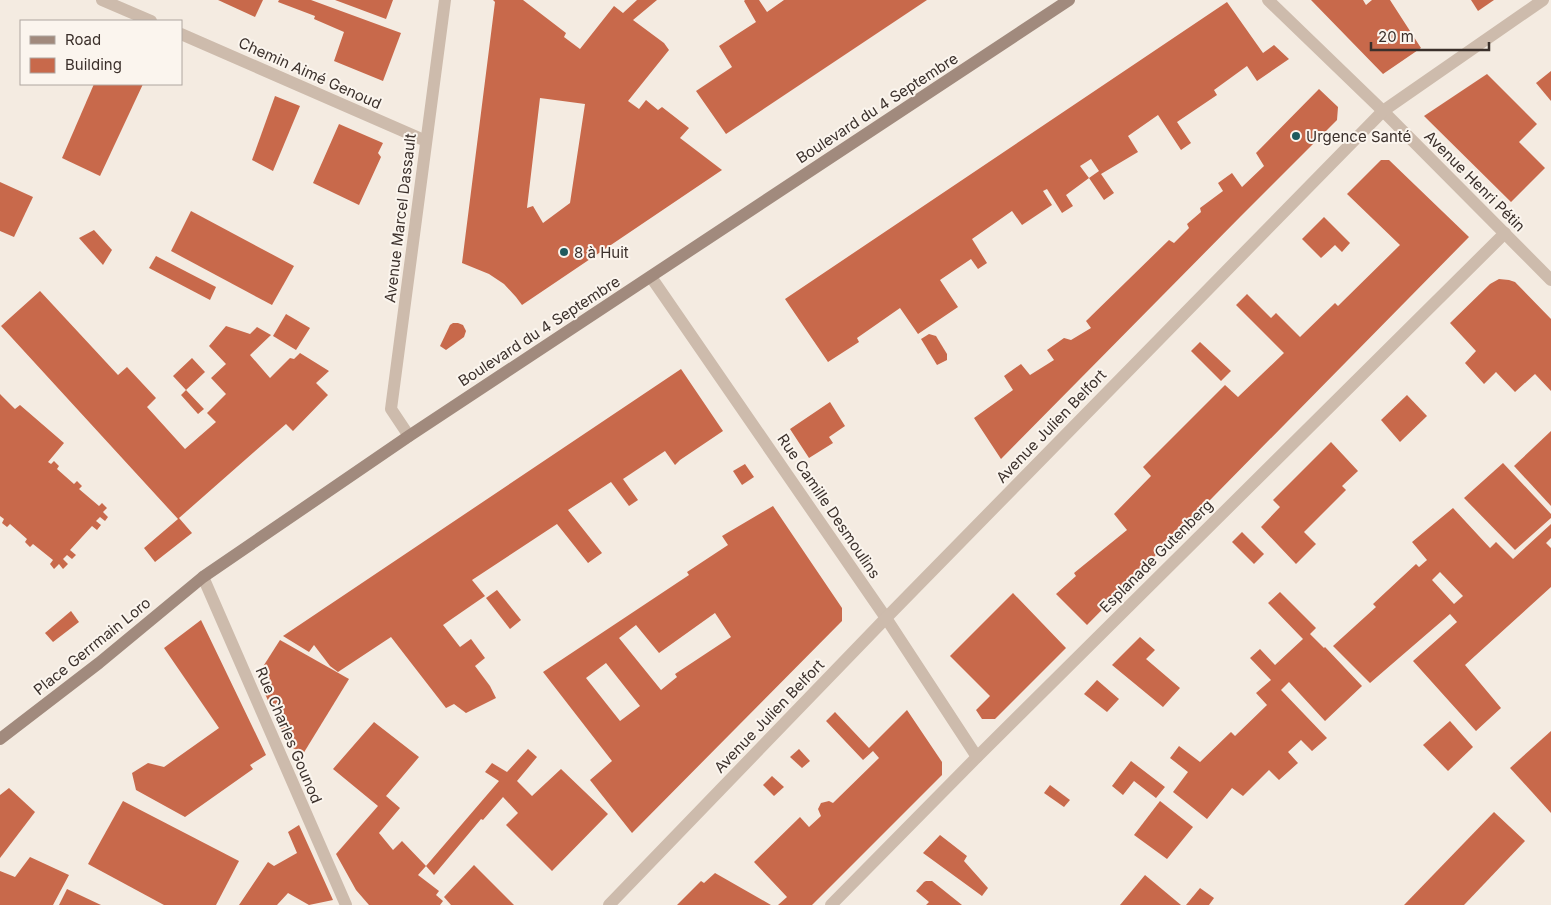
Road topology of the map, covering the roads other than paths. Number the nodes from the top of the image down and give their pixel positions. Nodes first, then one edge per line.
1 (102, 0) edge
2 (445, 0) edge
3 (1069, 0) edge
4 (1268, 0) edge
5 (1542, 0) edge
6 (149, 20) edge
7 (182, 34) edge
8 (1382, 111) junction
9 (426, 141) junction
10 (1505, 233) junction
11 (651, 277) junction
12 (1551, 280) edge
13 (409, 436) junction
14 (203, 577) junction
15 (886, 618) junction
16 (0, 739) edge
17 (977, 757) junction
18 (346, 905) edge
19 (609, 905) edge
20 (831, 905) edge

1 - 6 street
2 - 9 street, Avenue Marcel Dassault
3 - 11 street, Boulevard du 4 Septembre
4 - 8 street, Avenue Henri Pétin
5 - 8 street, Avenue Julien Belfort
7 - 9 street, Chemin Aimé Genoud
8 - 10 street, Avenue Henri Pétin
8 - 15 street, Avenue Julien Belfort
9 - 13 street, Avenue Marcel Dassault
10 - 12 street, Avenue Henri Pétin
10 - 17 street, Esplanade Gutenberg
11 - 13 street, Boulevard du 4 Septembre
11 - 15 street, Rue Camille Desmoulins
13 - 14 street, Boulevard du 4 Septembre
14 - 16 street, Place Gerrmain Loro
14 - 18 street, Rue Charles Gounod
15 - 17 street, Rue Camille Desmoulins
15 - 19 street, Avenue Julien Belfort
17 - 20 street, Esplanade Gutenberg

